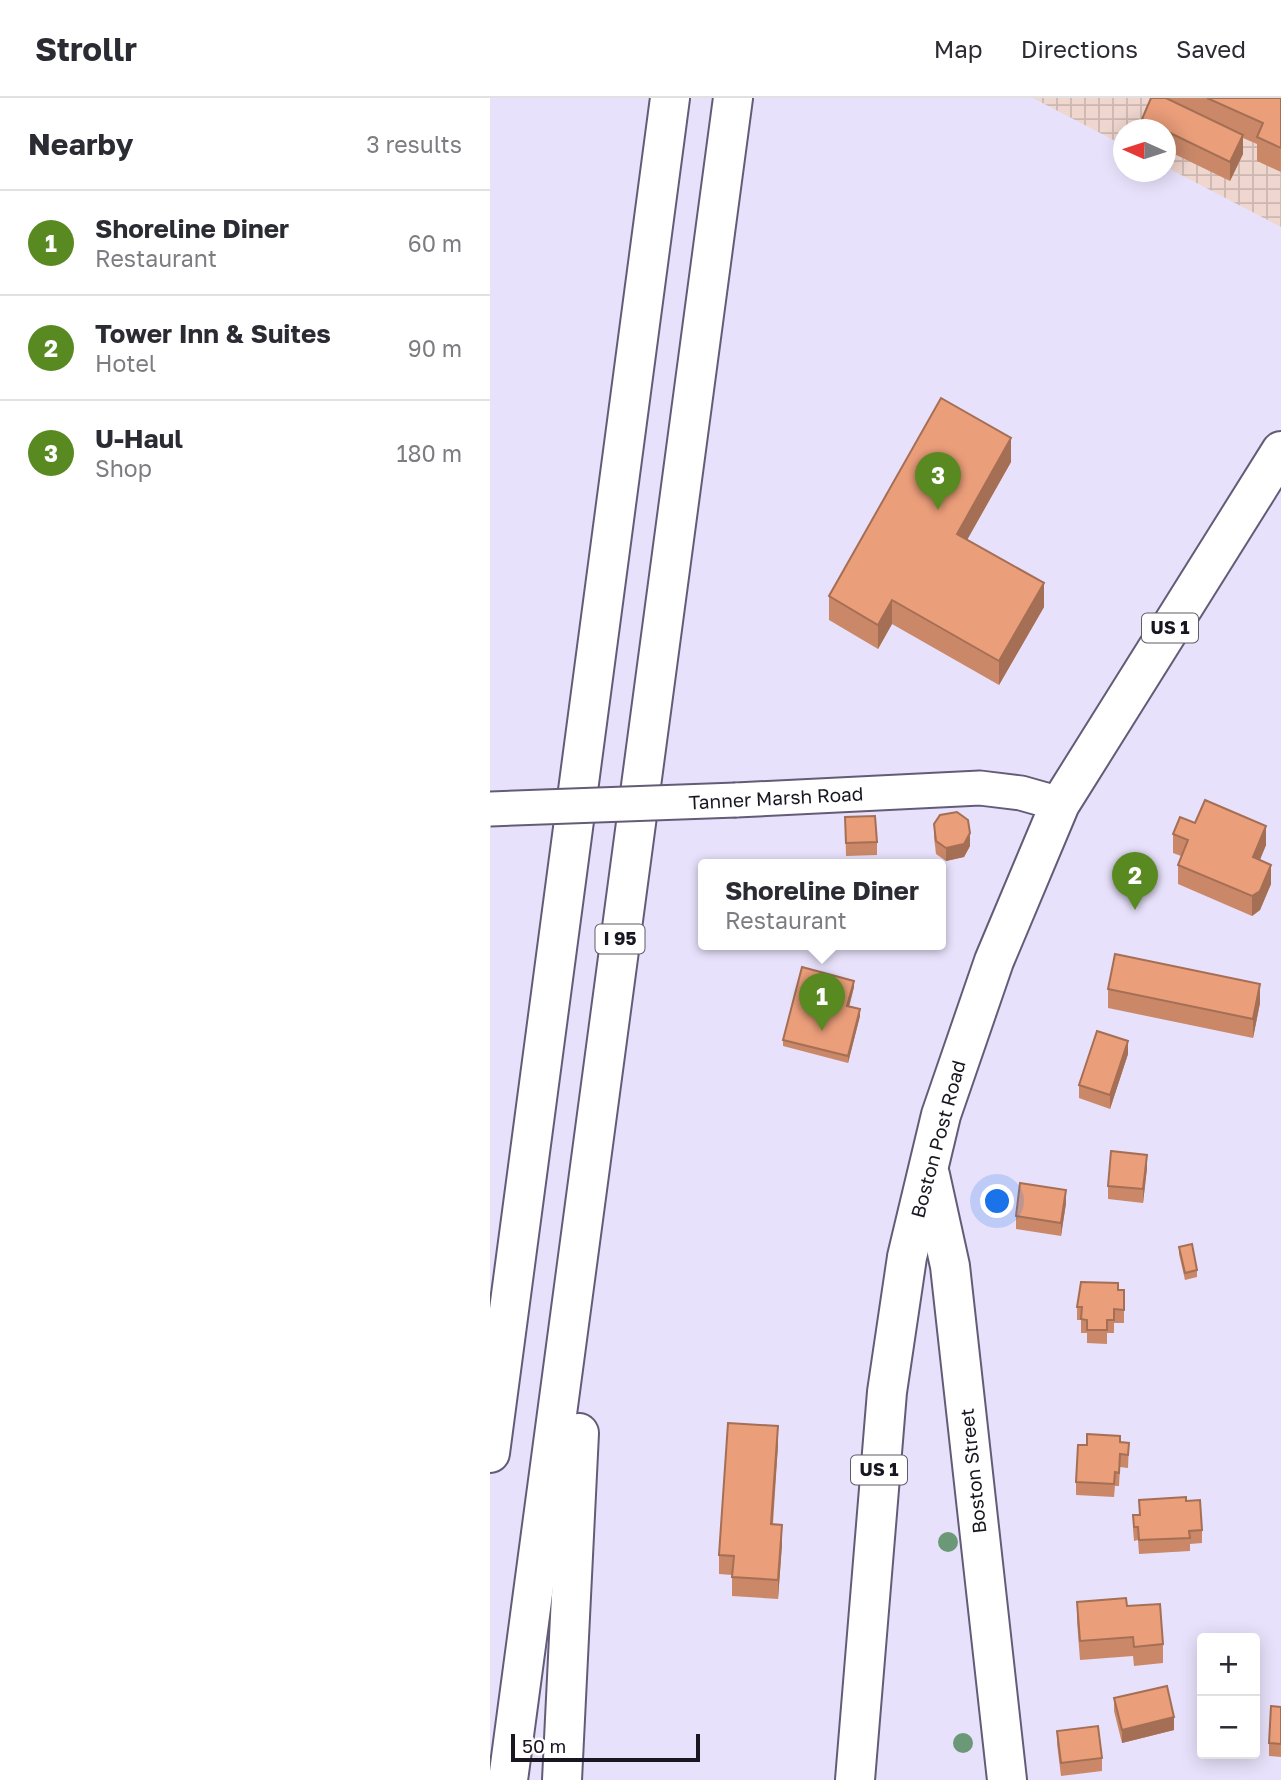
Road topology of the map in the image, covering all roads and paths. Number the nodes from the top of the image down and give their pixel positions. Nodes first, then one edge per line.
1 (670, 98) edge
2 (733, 98) edge
3 (1281, 451) edge
4 (1060, 804) junction
5 (490, 809) edge
6 (626, 895) junction
7 (928, 1163) junction
8 (490, 1453) edge
9 (508, 1780) edge
10 (562, 1780) edge
11 (855, 1780) edge
12 (1007, 1780) edge

1 - 8 main road
2 - 6 main road, I 95
3 - 4 main road, Boston Post Road / US 1
4 - 5 street, Tanner Marsh Road, bridge
4 - 7 main road, Boston Post Road / US 1
6 - 9 main road, I 95
6 - 10 main road
7 - 11 main road, Boston Post Road / US 1
7 - 12 main road, Boston Street

